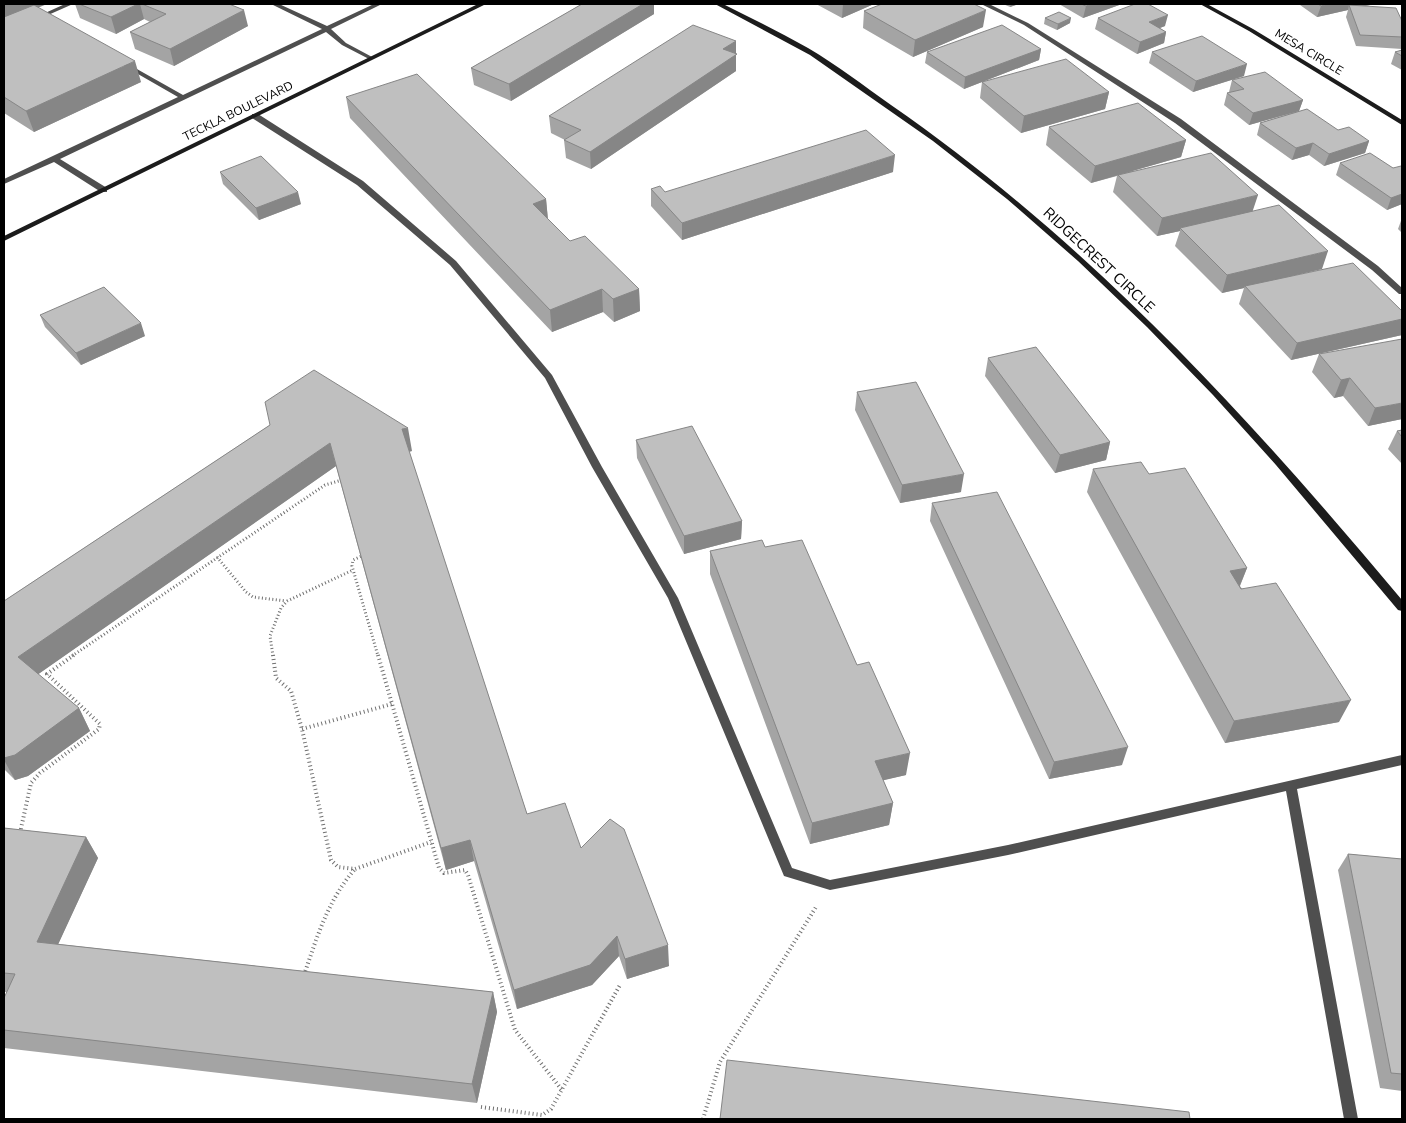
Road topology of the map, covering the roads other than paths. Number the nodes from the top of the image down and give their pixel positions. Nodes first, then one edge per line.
1 (70, 4) edge
2 (274, 4) edge
3 (379, 4) edge
4 (483, 4) edge
5 (718, 4) edge
6 (984, 4) edge
7 (1203, 4) edge
8 (41, 16) junction
9 (31, 20) edge
10 (49, 21) edge
11 (327, 29) junction
12 (115, 58) edge
13 (372, 58) junction
14 (184, 98) junction
15 (254, 116) junction
16 (1402, 123) edge
17 (54, 159) junction
18 (4, 182) edge
19 (104, 190) junction
20 (4, 239) edge
21 (1402, 292) edge
22 (1402, 607) edge
23 (1402, 760) edge
24 (1291, 785) junction
25 (1351, 1119) edge

1 - 8 lane
2 - 11 lane
3 - 11 lane
4 - 13 street, TECKLA BOULEVARD
5 - 22 street, RIDGECREST CIRCLE
6 - 21 lane
7 - 16 street, MESA CIRCLE
8 - 9 lane
8 - 10 lane
11 - 13 lane
11 - 14 lane
12 - 14 lane
13 - 15 street, TECKLA BOULEVARD
14 - 17 lane
15 - 19 street, TECKLA BOULEVARD
15 - 24 lane
17 - 18 lane
17 - 19 lane
19 - 20 street, TECKLA BOULEVARD
23 - 24 lane
24 - 25 lane

